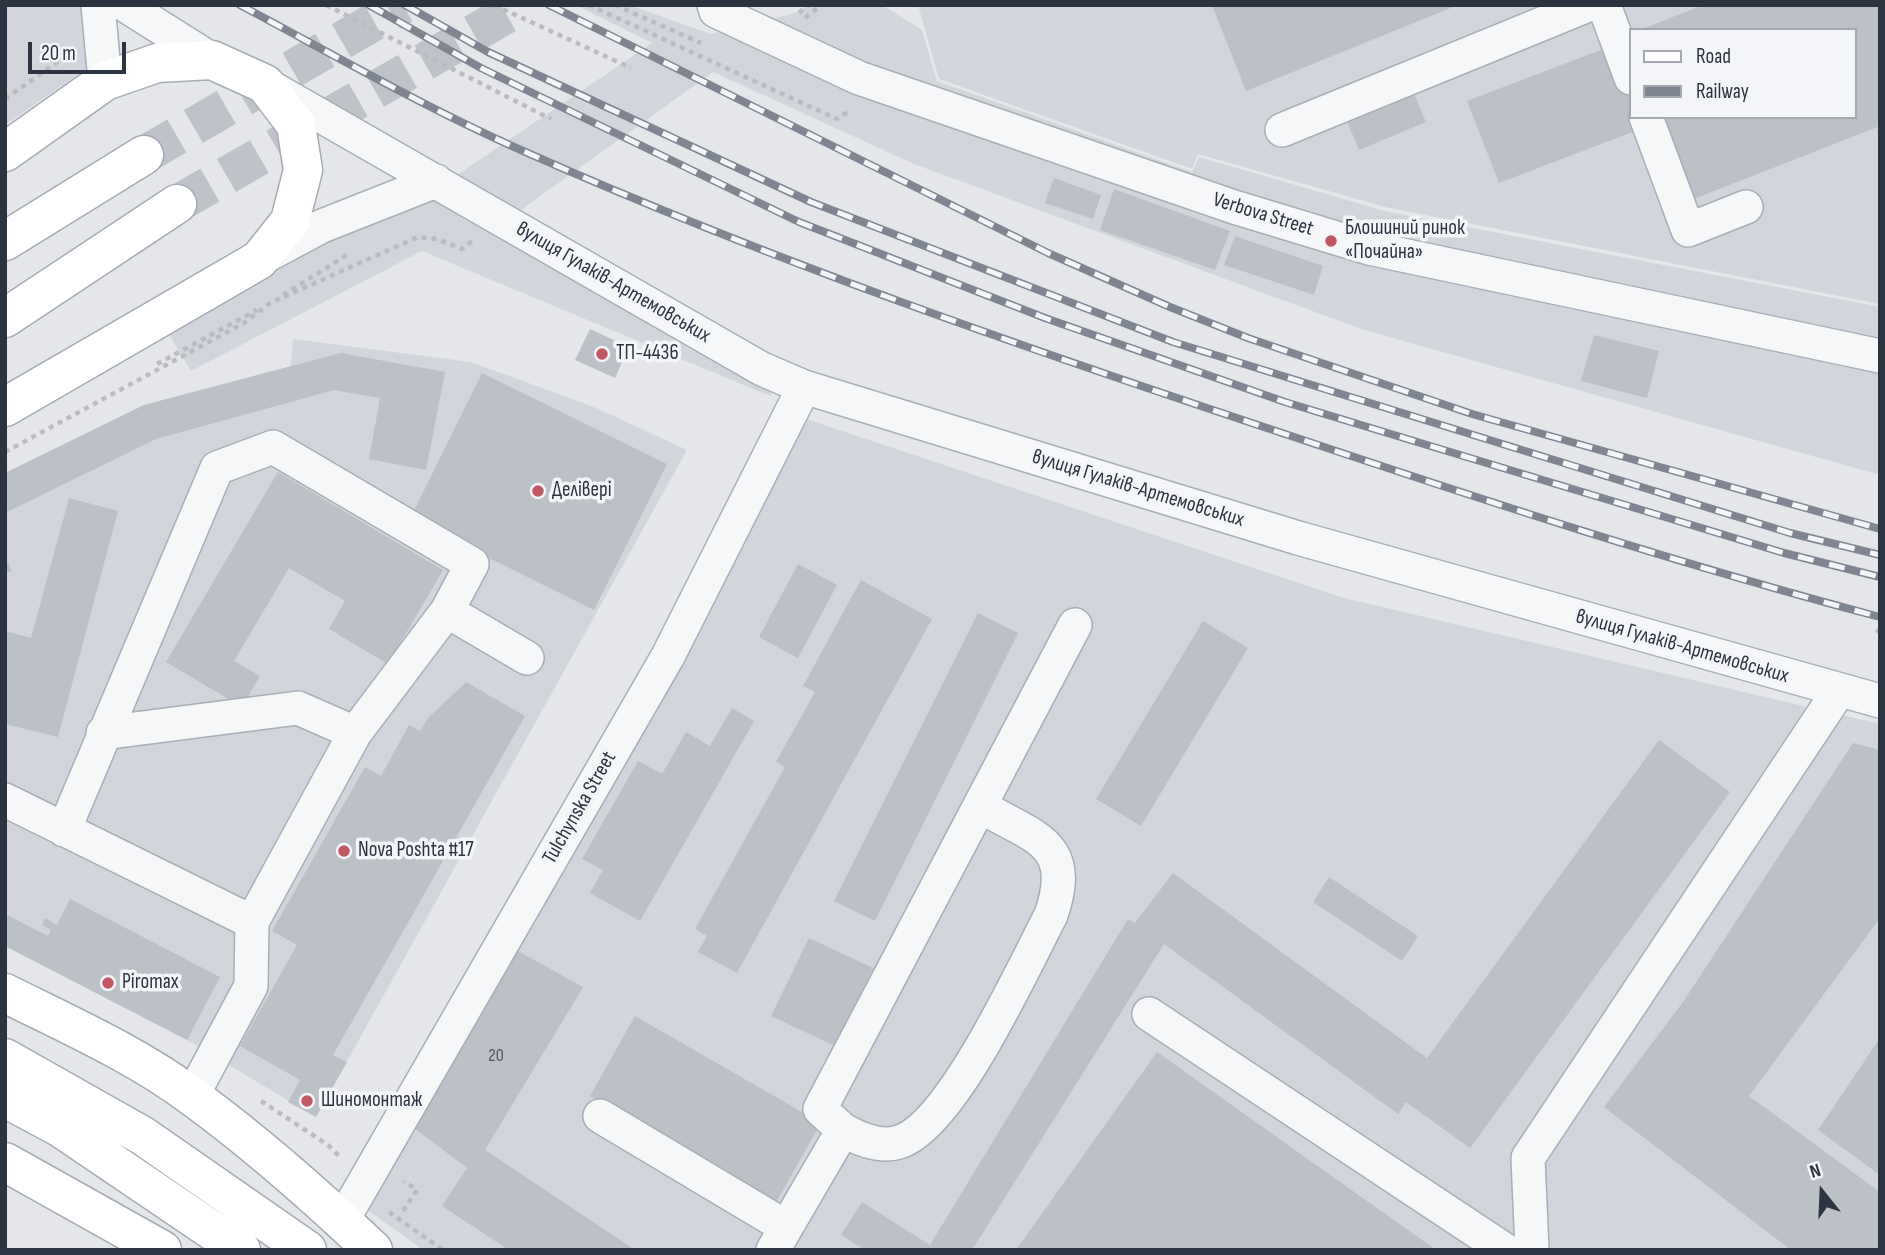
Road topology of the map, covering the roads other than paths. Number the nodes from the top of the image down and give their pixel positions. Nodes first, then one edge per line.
1 (98, 5) edge
2 (125, 5) edge
3 (714, 5) edge
4 (1588, 5) edge
5 (1604, 5) edge
6 (212, 60) junction
7 (1630, 75) edge
8 (104, 81) junction
9 (265, 84) junction
10 (1647, 119) edge
11 (1282, 130) dead end
12 (5, 152) edge
13 (144, 155) tunnel mouth
14 (436, 181) junction
15 (177, 204) tunnel mouth
16 (1746, 206) dead end
17 (5, 241) edge
18 (259, 260) junction
19 (5, 318) edge
20 (1880, 356) edge
21 (804, 387) junction
22 (5, 407) edge
23 (447, 611) junction
24 (1075, 625) dead end
25 (527, 658) dead end
26 (1838, 692) junction
27 (1880, 701) edge
28 (103, 733) junction
29 (355, 733) junction
30 (5, 800) edge
31 (980, 806) junction
32 (64, 830) junction
33 (251, 922) junction
34 (5, 993) edge
35 (1149, 1014) dead end
36 (5, 1058) edge
37 (192, 1096) junction
38 (5, 1098) edge
39 (600, 1116) dead end
40 (843, 1130) junction
41 (5, 1162) edge
42 (92, 1210) junction
43 (342, 1221) junction
44 (779, 1238) edge
45 (145, 1250) edge
46 (162, 1250) edge
47 (241, 1250) edge
48 (307, 1250) edge
49 (373, 1250) edge
50 (1505, 1250) edge
51 (1532, 1250) edge

1 - 8 street
2 - 6 street
3 - 20 street, Verbova Street
4 - 11 street
5 - 7 street
6 - 8 main road
6 - 9 main road
8 - 12 main road
9 - 14 street, вулиця Гулаків-Артемовських
9 - 18 main road
10 - 16 street
13 - 17 main road
14 - 18 street
14 - 21 street, вулиця Гулаків-Артемовських
15 - 19 main road
18 - 22 main road
21 - 26 street, вулиця Гулаків-Артемовських
21 - 43 street, Tulchynska Street
23 - 25 street
23 - 28 street
23 - 29 street
24 - 31 street
26 - 27 street, вулиця Гулаків-Артемовських
26 - 51 street
28 - 29 street
28 - 32 street
29 - 33 street
30 - 32 street
31 - 40 street
31 - 40 street
32 - 33 street
33 - 37 street
34 - 37 main road
35 - 50 street
36 - 48 main road
37 - 43 main road
38 - 47 main road
39 - 44 street
40 - 44 street
41 - 42 main road
42 - 45 street
42 - 46 main road
43 - 49 main road

